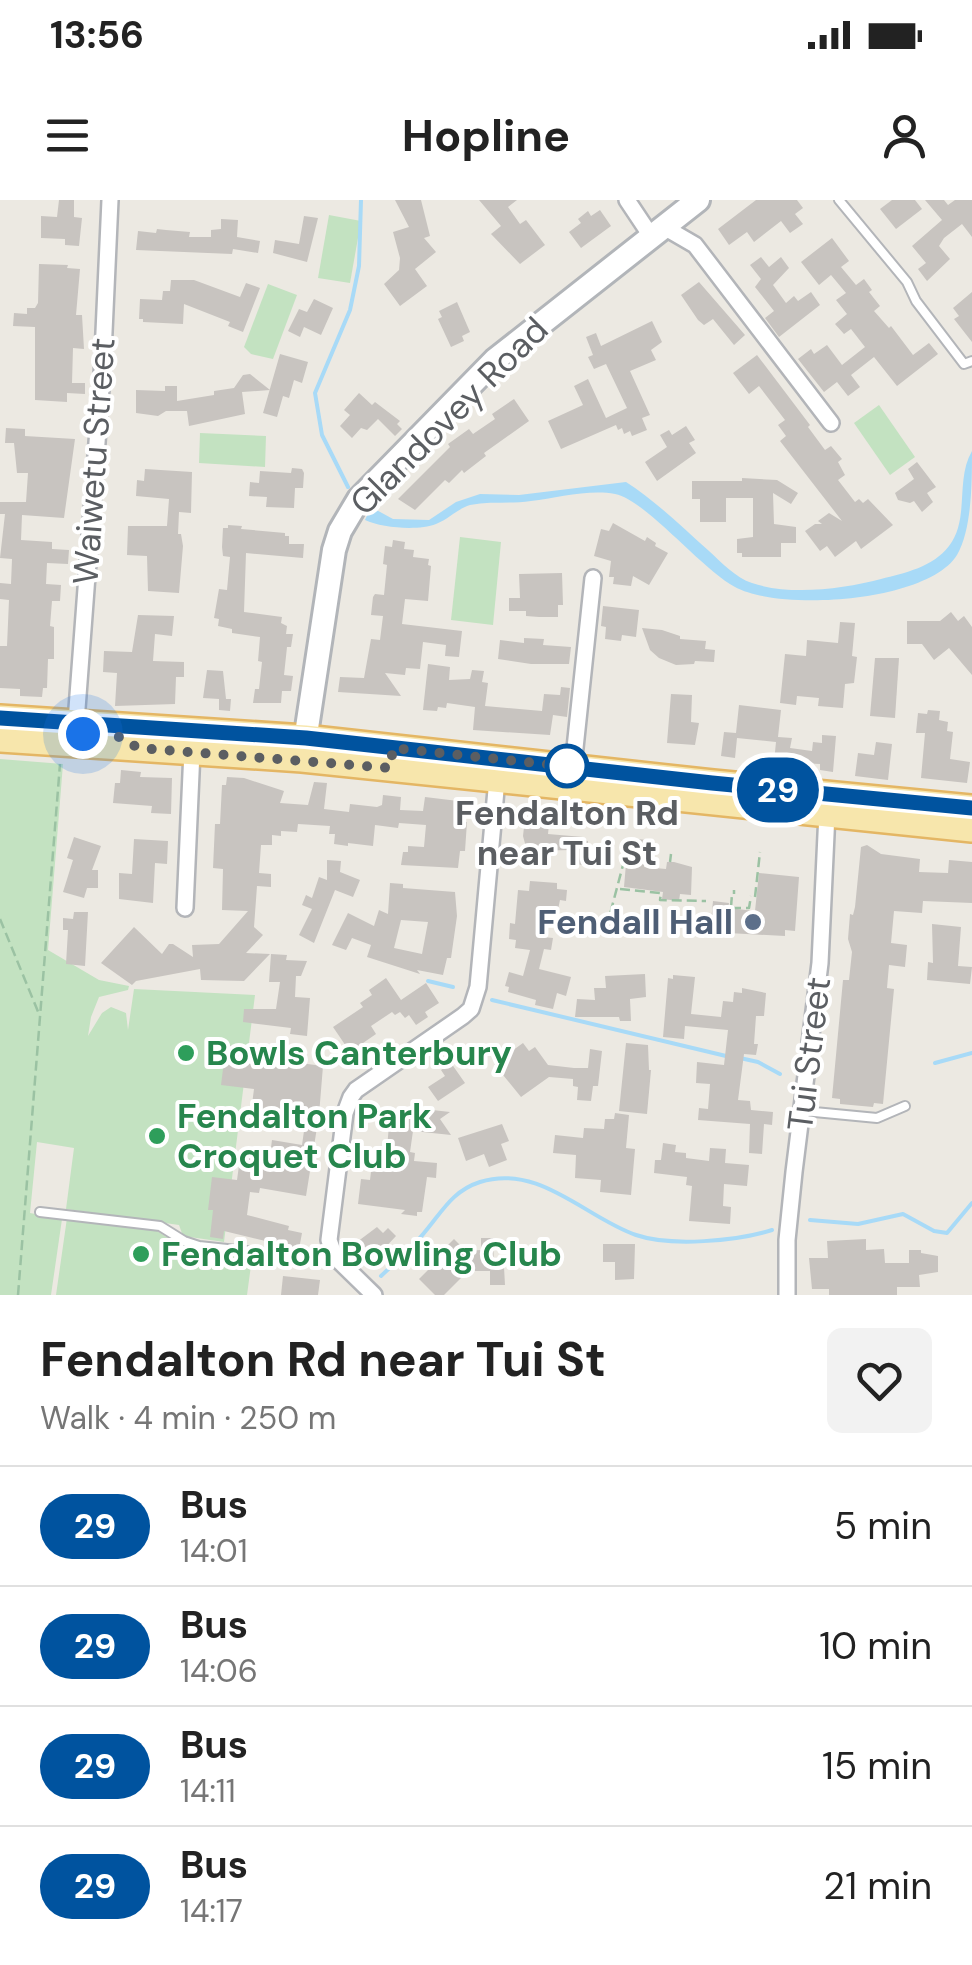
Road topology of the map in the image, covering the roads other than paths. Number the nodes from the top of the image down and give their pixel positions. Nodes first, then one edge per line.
1 (110, 200) edge
2 (626, 200) edge
3 (698, 200) edge
4 (839, 200) edge
5 (658, 232) junction
6 (972, 361) edge
7 (831, 423) dead end
8 (594, 578) dead end
9 (0, 718) edge
10 (76, 722) junction
11 (0, 739) edge
12 (190, 740) junction
13 (138, 748) junction
14 (304, 748) junction
15 (391, 758) junction
16 (573, 767) junction
17 (497, 779) junction
18 (972, 808) edge
19 (826, 813) junction
20 (972, 828) edge
21 (185, 908) dead end
22 (905, 1106) dead end
23 (804, 1111) junction
24 (40, 1212) dead end
25 (335, 1257) junction
26 (374, 1295) edge
27 (787, 1295) edge

1 - 10 street, Waiwetu Street
2 - 5 street
3 - 5 street, Glandovey Road
4 - 6 lane
5 - 7 street
5 - 14 street, Glandovey Road
8 - 16 street
9 - 10 main road
10 - 12 main road
10 - 13 main road
11 - 13 main road
12 - 13 main road
12 - 14 main road
12 - 14 main road
12 - 21 street
14 - 15 main road
15 - 16 main road
15 - 17 main road
16 - 18 main road
17 - 19 main road
17 - 25 street
19 - 20 main road
19 - 23 street, Tui Street
22 - 23 lane
23 - 27 street, Tui Street
24 - 25 lane
25 - 26 street

